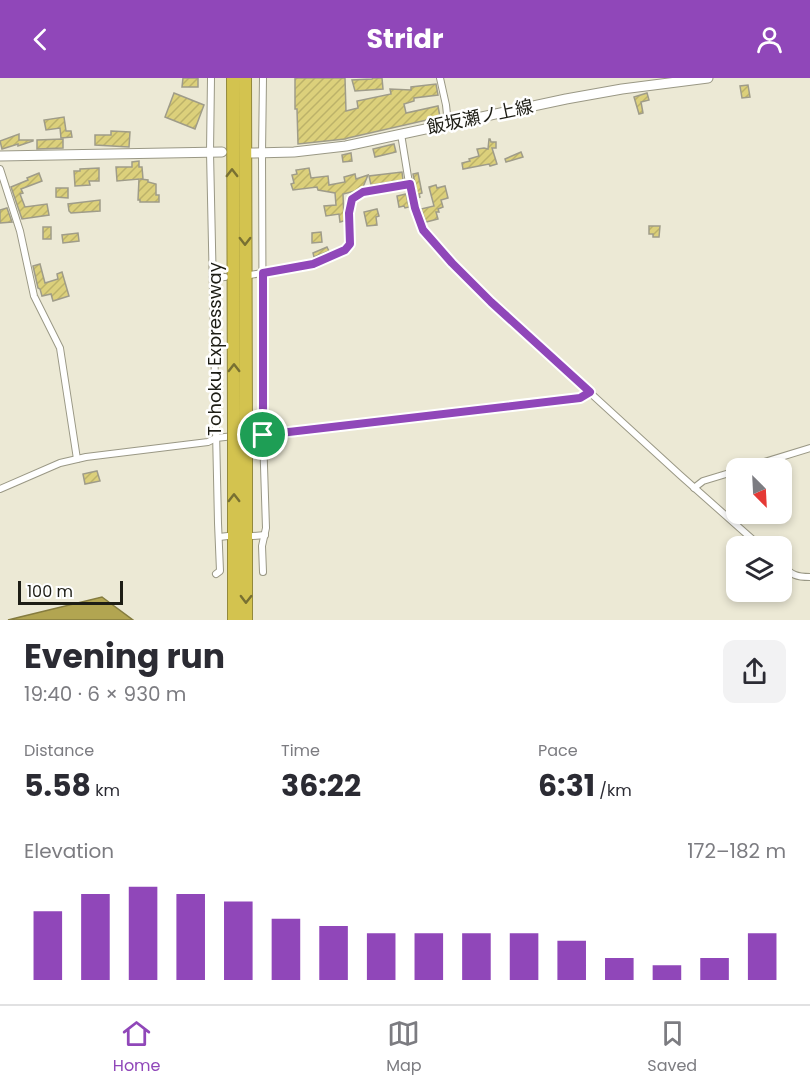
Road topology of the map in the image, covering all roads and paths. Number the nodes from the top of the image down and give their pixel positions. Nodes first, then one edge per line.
1 (211, 78) edge
2 (233, 78) edge
3 (246, 78) edge
4 (263, 78) edge
5 (440, 78) edge
6 (708, 78) edge
7 (448, 124) junction
8 (401, 134) junction
9 (210, 152) junction
10 (222, 152) dead end
11 (251, 153) dead end
12 (262, 153) junction
13 (0, 156) edge
14 (0, 169) edge
15 (410, 184) junction
16 (263, 273) junction
17 (250, 275) dead end
18 (225, 277) dead end
19 (213, 278) junction
20 (590, 392) junction
21 (240, 426) junction
22 (263, 435) junction
23 (216, 438) junction
24 (810, 448) edge
25 (778, 458) edge
26 (77, 459) junction
27 (726, 474) edge
28 (694, 488) junction
29 (0, 489) edge
30 (265, 535) junction
31 (228, 536) dead end
32 (253, 536) dead end
33 (749, 536) edge
34 (219, 537) junction
35 (263, 573) dead end
36 (216, 574) dead end
37 (792, 574) edge
38 (810, 577) edge
39 (241, 578) junction
40 (234, 620) edge
41 (246, 620) edge

1 - 9 street
21 -> 2 highway, Tohoku Expressway
3 -> 21 highway, Tohoku Expressway
4 - 12 street
5 - 7 street
6 - 7 main road, 飯坂瀬ノ上線
7 - 8 main road, 飯坂瀬ノ上線
8 - 12 main road, 飯坂瀬ノ上線
8 - 15 street
9 - 10 main road
9 - 13 main road
9 - 19 street
11 - 12 main road, 飯坂瀬ノ上線
12 - 16 street
14 - 26 street
15 - 16 street
15 - 20 street
16 - 17 street
16 - 22 street
18 - 19 street
19 - 23 street
20 - 22 street
20 - 28 street
21 - 39 highway, Tohoku Expressway, bridge
22 - 23 street
22 - 30 street
23 - 26 street
23 - 34 street
24 - 25 street
26 - 29 street
27 - 28 street
28 - 33 street
30 - 32 street
30 - 35 street
31 - 34 street
34 - 36 street
37 - 38 street
39 - 40 highway, Tohoku Expressway
39 -> 41 highway, Tohoku Expressway

